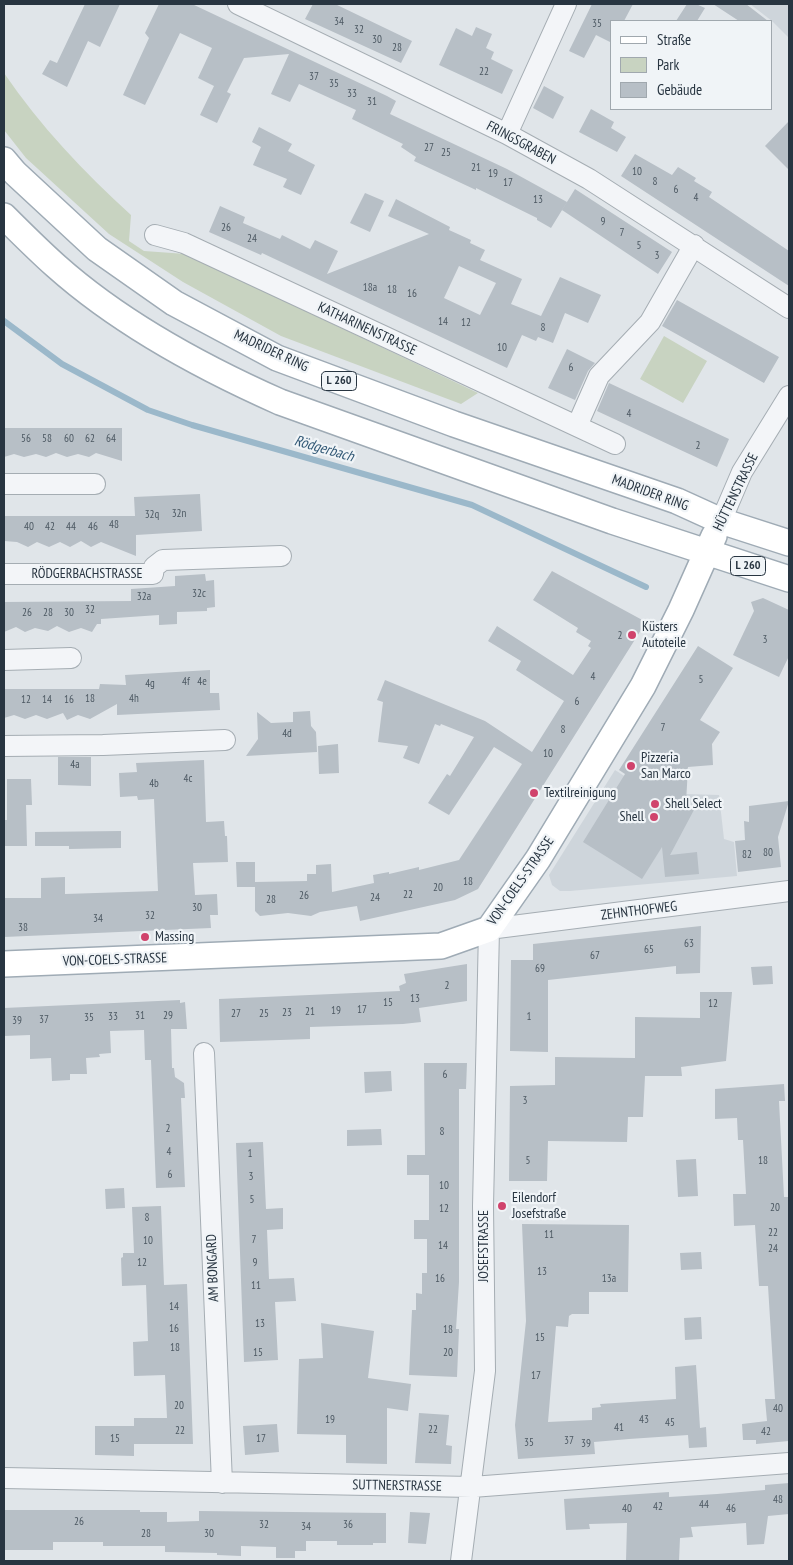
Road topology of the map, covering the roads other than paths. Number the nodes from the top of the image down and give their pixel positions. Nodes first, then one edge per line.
1 (238, 4) edge
2 (566, 4) edge
3 (507, 134) junction
4 (4, 160) edge
5 (4, 216) edge
6 (155, 235) dead end
7 (694, 245) junction
8 (789, 308) edge
9 (789, 396) edge
10 (577, 426) junction
11 (615, 444) dead end
12 (4, 484) edge
13 (95, 484) dead end
14 (714, 537) junction
15 (789, 543) edge
16 (281, 556) dead end
17 (4, 574) edge
18 (789, 579) edge
19 (71, 658) dead end
20 (4, 660) edge
21 (224, 740) dead end
22 (4, 746) edge
23 (789, 892) edge
24 (488, 929) junction
25 (4, 964) edge
26 (204, 1053) dead end
27 (789, 1463) edge
28 (4, 1478) edge
29 (222, 1483) junction
30 (472, 1487) junction
31 (462, 1561) edge

1 - 3 street, FRINGSGRABEN
2 - 3 street
3 - 7 street, FRINGSGRABEN
4 - 14 main road, MADRIDER RING / L 260
5 - 14 main road, L 260
6 - 10 street, KATHARINENSTRASSE
7 - 8 street, FRINGSGRABEN
7 - 10 street
9 - 14 street, HÜTTENSTRASSE
10 - 11 street, KATHARINENSTRASSE
12 - 13 street
14 - 15 main road, L 260
14 - 18 main road, L 260
14 - 24 main road, VON-COELS-STRASSE
16 - 17 street, RÖDGERBACHSTRASSE
19 - 20 street
21 - 22 street
23 - 24 street, ZEHNTHOFWEG
24 - 25 main road, VON-COELS-STRASSE
24 - 30 street, JOSEFSTRASSE
26 - 29 street, AM BONGARD
27 - 30 street, SUTTNERSTRASSE
28 - 29 street, SUTTNERSTRASSE
29 - 30 street, SUTTNERSTRASSE
30 - 31 street, JOSEFSTRASSE

